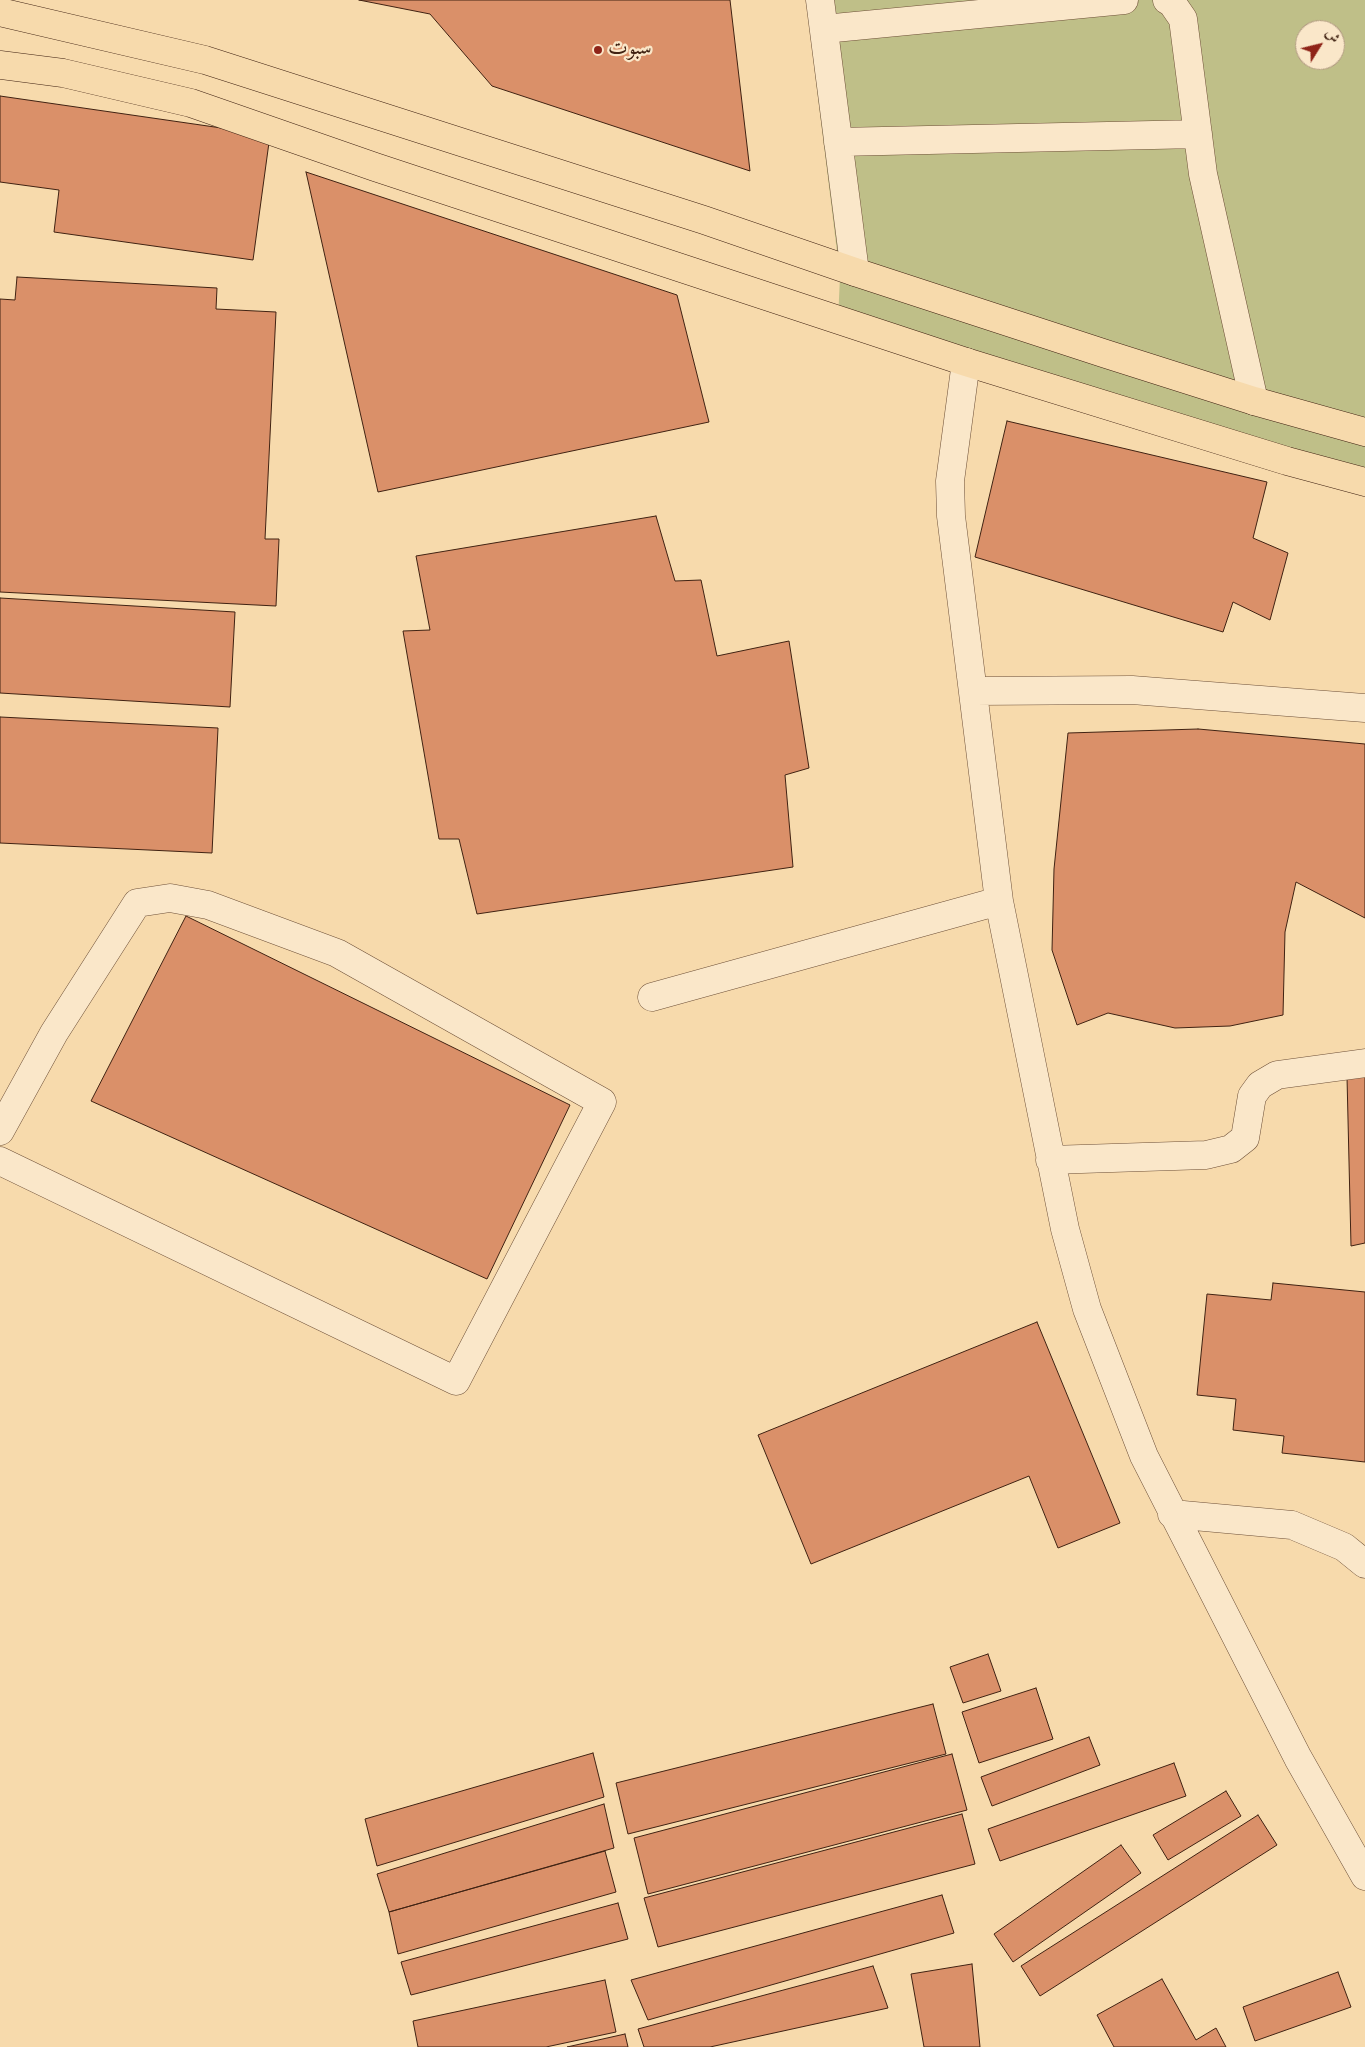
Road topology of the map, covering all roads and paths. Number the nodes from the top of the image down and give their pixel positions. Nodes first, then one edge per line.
1 (820, 0) edge
2 (1124, 0) edge
3 (1167, 0) edge
4 (0, 12) edge
5 (824, 29) junction
6 (0, 64) edge
7 (1198, 134) junction
8 (838, 142) junction
9 (855, 272) junction
10 (966, 362) junction
11 (1254, 401) junction
12 (1365, 432) edge
13 (1365, 482) edge
14 (974, 691) junction
15 (1365, 708) edge
16 (999, 901) junction
17 (652, 997) dead end
18 (1365, 1063) edge
19 (0, 1131) edge
20 (1050, 1160) junction
21 (0, 1161) edge
22 (1172, 1514) junction
23 (1365, 1564) edge
24 (1365, 1876) edge

1 - 5 street
2 - 5 street
3 - 7 street
4 - 9 highway
5 - 8 street
6 - 10 highway
7 - 8 street
7 - 11 street
8 - 9 street
9 - 11 highway
10 - 13 highway
10 - 14 street
11 - 12 highway
14 - 15 street
14 - 16 street
16 - 17 street
16 - 20 street
18 - 20 street
19 - 21 street
20 - 22 street
22 - 23 street
22 - 24 street

